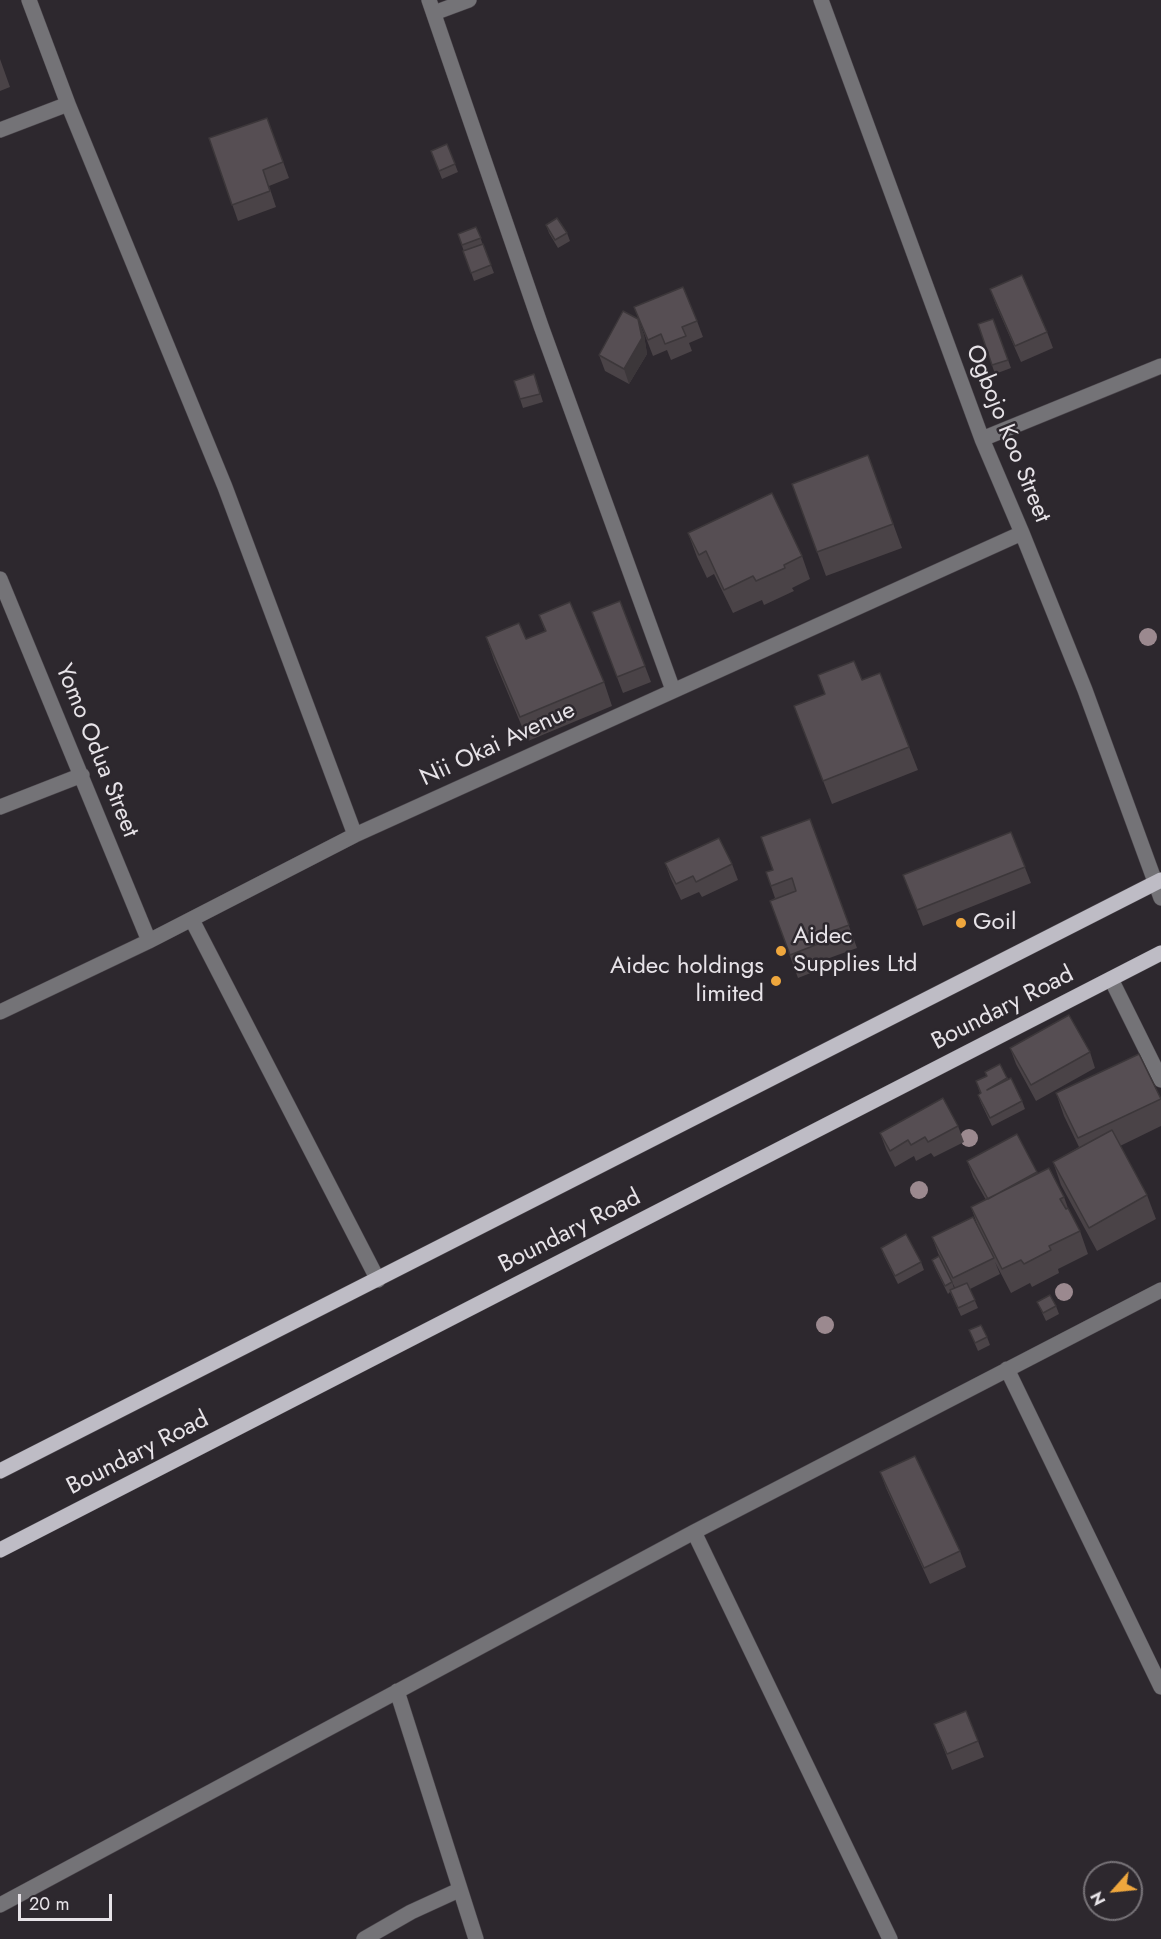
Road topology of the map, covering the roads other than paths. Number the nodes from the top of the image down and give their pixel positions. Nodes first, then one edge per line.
1 (29, 0) edge
2 (469, 0) edge
3 (821, 0) edge
4 (432, 6) edge
5 (68, 104) junction
6 (0, 130) edge
7 (1161, 366) edge
8 (982, 439) junction
9 (1022, 532) junction
10 (0, 579) edge
11 (673, 690) junction
12 (82, 774) junction
13 (0, 807) edge
14 (355, 835) junction
15 (1159, 887) edge
16 (192, 920) junction
17 (149, 941) junction
18 (1161, 953) edge
19 (1111, 979) junction
20 (0, 1012) edge
21 (1161, 1080) edge
22 (378, 1280) junction
23 (1161, 1290) edge
24 (1007, 1369) junction
25 (0, 1471) edge
26 (694, 1532) junction
27 (0, 1550) edge
28 (1161, 1687) edge
29 (397, 1691) junction
30 (459, 1890) junction
31 (0, 1905) edge
32 (364, 1939) edge
33 (476, 1939) edge
34 (890, 1939) edge

1 - 5 street
2 - 4 street
3 - 8 street, Ogbojo Koo Street
4 - 11 street
5 - 6 street
5 - 14 street
7 - 8 street
8 - 9 street, Ogbojo Koo Street
9 - 11 street, Nii Okai Avenue
9 - 15 street, Ogbojo Koo Street
10 - 12 street, Yomo Odua Street
11 - 14 street, Nii Okai Avenue
12 - 13 street
12 - 17 street, Yomo Odua Street
14 - 16 street, Nii Okai Avenue
15 - 22 main road, Boundary Road
16 - 17 street, Nii Okai Avenue
16 - 22 street
17 - 20 street, Nii Okai Avenue
18 - 19 main road, Boundary Road
19 - 21 street
19 - 27 main road, Boundary Road
22 - 25 main road, Boundary Road
23 - 24 street
24 - 26 street
24 - 28 street
26 - 29 street
26 - 34 street
29 - 30 street
29 - 31 street
30 - 32 street
30 - 33 street

